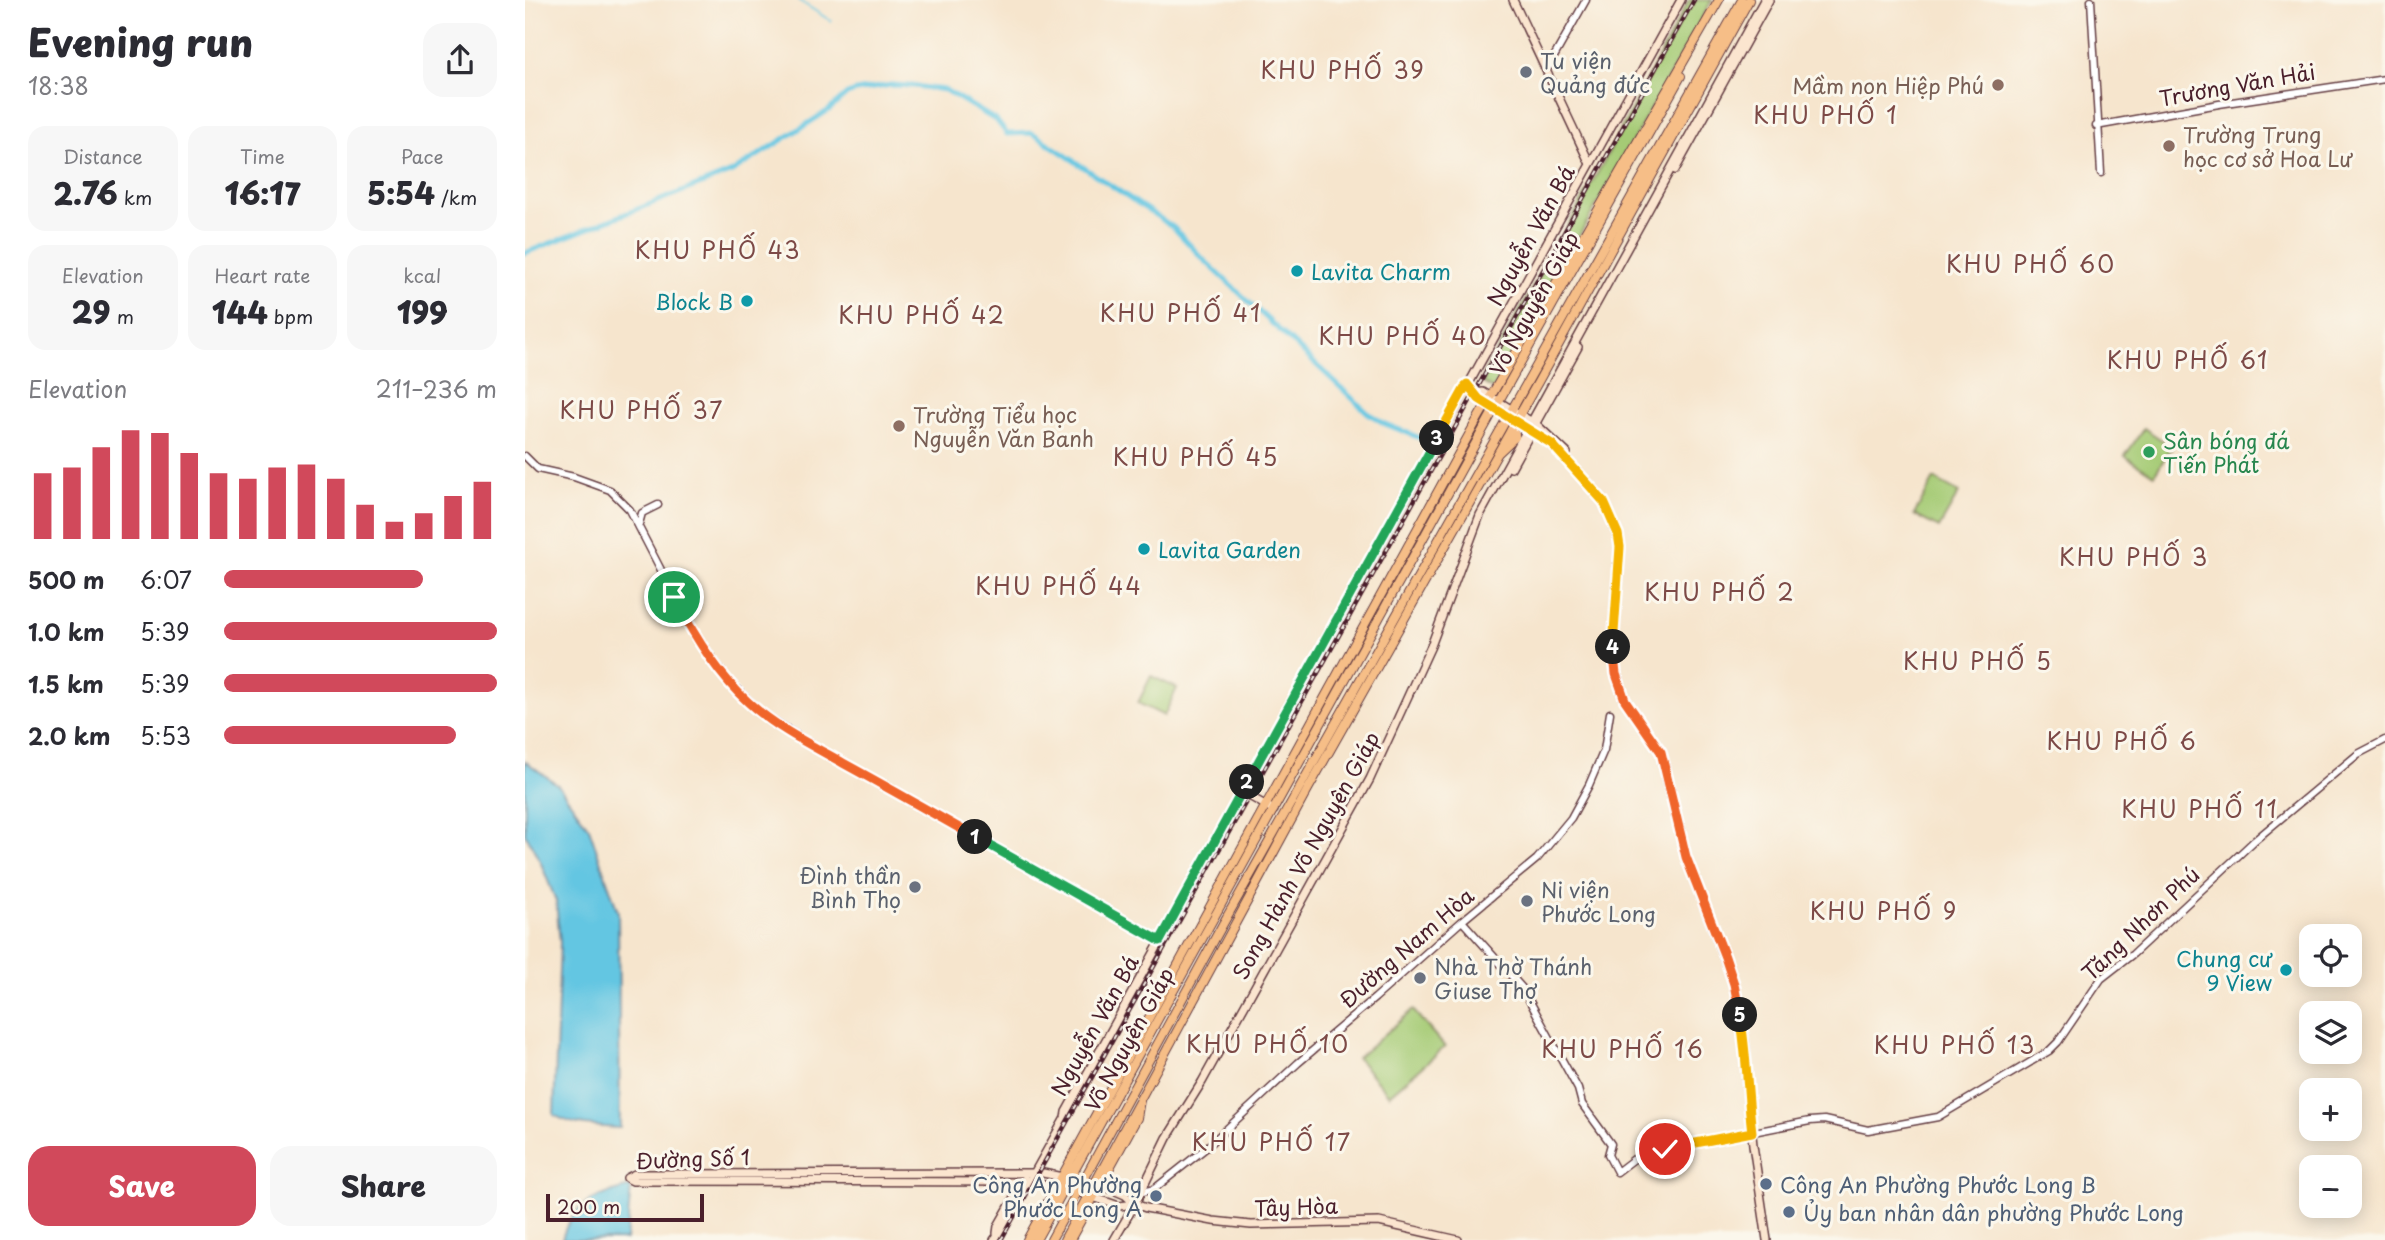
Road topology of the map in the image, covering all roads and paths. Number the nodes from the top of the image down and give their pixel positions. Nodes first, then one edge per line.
1 (1513, 0) edge
2 (1586, 0) edge
3 (1681, 0) edge
4 (1719, 0) edge
5 (1725, 0) edge
6 (1742, 0) edge
7 (1749, 0) edge
8 (1766, 0) edge
9 (2091, 0) edge
10 (1546, 71) junction
11 (2385, 79) edge
12 (2096, 126) junction
13 (1590, 164) junction
14 (2101, 173) dead end
15 (1609, 284) junction
16 (1538, 367) junction
17 (1538, 382) junction
18 (1467, 384) junction
19 (1492, 402) junction
20 (1514, 415) junction
21 (1533, 426) junction
22 (1511, 430) junction
23 (1500, 434) junction
24 (525, 456) edge
25 (658, 505) dead end
26 (639, 526) junction
27 (1610, 713) dead end
28 (2385, 740) edge
29 (1242, 792) junction
30 (1270, 807) junction
31 (1462, 921) junction
32 (1160, 941) junction
33 (1140, 1100) junction
34 (1752, 1132) junction
35 (1120, 1137) junction
36 (1103, 1148) junction
37 (1091, 1169) junction
38 (1031, 1172) junction
39 (1067, 1176) junction
40 (1085, 1180) junction
41 (1026, 1182) junction
42 (1098, 1184) junction
43 (1061, 1188) junction
44 (1078, 1192) junction
45 (1139, 1194) junction
46 (1092, 1196) junction
47 (1135, 1204) junction
48 (995, 1237) edge
49 (1027, 1240) edge
50 (1036, 1240) edge
51 (1051, 1240) edge
52 (1064, 1240) edge
53 (1070, 1240) edge
54 (1114, 1240) edge
55 (1458, 1240) edge
56 (1767, 1240) edge

1 - 10 main road
2 - 10 street
3 - 13 main road, Nguyễn Văn Bá
4 - 19 main road, Võ Nguyên Giáp
5 - 19 main road, Võ Nguyên Giáp
6 - 16 main road, Võ Nguyên Giáp
7 - 17 main road, Võ Nguyên Giáp
8 - 15 main road, Song Hành Võ Nguyên Giáp
9 - 12 street
10 - 13 main road
11 - 12 street, Trương Văn Hải
12 - 14 street
13 - 18 main road, Nguyễn Văn Bá
15 - 21 main road, Song Hành Võ Nguyên Giáp
15 - 21 main road, Song Hành Võ Nguyên Giáp
16 - 17 main road
16 - 20 main road, Võ Nguyên Giáp
17 - 20 main road, Võ Nguyên Giáp
18 - 19 main road
18 - 29 main road, Nguyễn Văn Bá
19 - 20 main road
19 - 30 main road, Võ Nguyên Giáp
20 - 21 main road
20 - 22 main road, Võ Nguyên Giáp
20 - 23 main road, Võ Nguyên Giáp
21 - 34 main road
21 - 45 main road, Song Hành Võ Nguyên Giáp
22 - 23 main road
22 - 33 main road, Võ Nguyên Giáp
23 - 36 main road, Võ Nguyên Giáp
24 - 26 street
25 - 26 street
26 - 32 street
27 - 31 street, Đường Nam Hòa
28 - 34 street, Tăng Nhơn Phú
29 - 30 main road
29 - 32 main road, Nguyễn Văn Bá
30 - 39 main road, Võ Nguyên Giáp
31 - 34 street, Tăng Nhơn Phú
31 - 45 street, Đường Nam Hòa
32 - 38 main road, Nguyễn Văn Bá
33 - 35 main road, Võ Nguyên Giáp
33 - 42 main road, Võ Nguyên Giáp
34 - 56 main road
35 - 36 main road
35 - 42 main road, Võ Nguyên Giáp
36 - 37 main road, Võ Nguyên Giáp
37 - 40 main road, Võ Nguyên Giáp
37 - 42 main road
38 - 39 main road, Đường Số 1
38 - 41 main road, Nguyễn Văn Bá
38 - 41 main road, Đường Số 1
39 - 40 main road, Đường Số 1
39 - 43 main road, Võ Nguyên Giáp
40 - 42 main road, Tây Hòa
40 - 44 main road, Võ Nguyên Giáp
41 - 43 main road, Đường Số 1
41 - 48 main road, Nguyễn Văn Bá
42 - 46 main road
42 - 47 main road, Tây Hòa
43 - 44 main road, Tây Hòa
43 - 49 main road
43 - 50 main road
44 - 46 main road, Tây Hòa
44 - 51 main road
45 - 47 main road, Song Hành Võ Nguyên Giáp
46 - 47 main road, Tây Hòa
46 - 52 main road
46 - 53 main road
47 - 54 main road, Song Hành Võ Nguyên Giáp
47 - 55 main road, Tây Hòa

